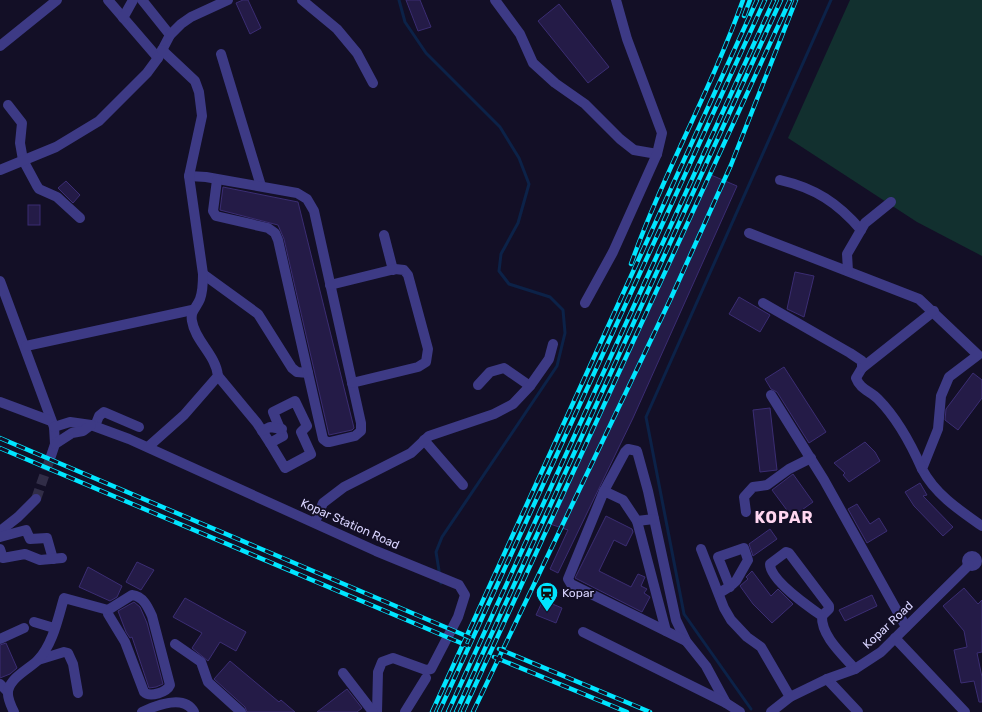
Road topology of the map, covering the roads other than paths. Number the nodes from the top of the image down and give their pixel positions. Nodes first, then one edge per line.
1 (57, 0) edge
2 (108, 0) edge
3 (133, 0) edge
4 (142, 0) edge
5 (228, 0) edge
6 (302, 0) edge
7 (495, 0) edge
8 (616, 0) edge
9 (123, 18) junction
10 (170, 35) junction
11 (0, 46) edge
12 (160, 54) junction
13 (221, 54) dead end
14 (373, 83) dead end
15 (8, 105) dead end
16 (657, 154) junction
17 (23, 160) junction
18 (0, 170) edge
19 (189, 176) junction
20 (217, 180) junction
21 (780, 180) dead end
22 (261, 186) junction
23 (891, 202) dead end
24 (80, 218) dead end
25 (861, 230) junction
26 (749, 233) dead end
27 (384, 235) dead end
28 (393, 270) junction
29 (848, 270) junction
30 (203, 274) junction
31 (0, 281) edge
32 (330, 285) junction
33 (585, 303) dead end
34 (763, 303) dead end
35 (192, 310) junction
36 (934, 311) junction
37 (553, 344) dead end
38 (26, 346) junction
39 (980, 356) edge
40 (862, 368) junction
41 (308, 373) junction
42 (218, 376) junction
43 (352, 383) junction
44 (478, 385) dead end
45 (530, 386) junction
46 (771, 395) dead end
47 (0, 402) edge
48 (53, 424) junction
49 (93, 426) junction
50 (139, 427) dead end
51 (282, 429) junction
52 (262, 431) junction
53 (424, 440) junction
54 (270, 443) junction
55 (55, 444) junction
56 (148, 447) junction
57 (51, 456) tunnel mouth
58 (811, 458) junction
59 (922, 468) junction
60 (463, 485) dead end
61 (604, 491) junction
62 (36, 499) tunnel mouth
63 (746, 512) dead end
64 (654, 519) junction
65 (637, 521) junction
66 (315, 522) junction
67 (982, 526) edge
68 (0, 531) edge
69 (0, 537) edge
70 (0, 549) edge
71 (702, 550) dead end
72 (719, 560) junction
73 (977, 560) edge
74 (708, 565) junction
75 (730, 587) junction
76 (718, 593) junction
77 (108, 610) junction
78 (822, 616) junction
79 (34, 622) dead end
80 (906, 627) junction
81 (24, 628) dead end
82 (54, 628) junction
83 (666, 631) junction
84 (583, 632) dead end
85 (895, 638) junction
86 (0, 639) edge
87 (686, 641) junction
88 (175, 644) dead end
89 (38, 660) junction
90 (855, 669) junction
91 (343, 673) dead end
92 (426, 678) dead end
93 (827, 679) junction
94 (0, 684) edge
95 (8, 692) junction
96 (78, 693) dead end
97 (790, 697) junction
98 (726, 704) junction
99 (14, 712) edge
100 (142, 712) edge
101 (194, 712) edge
102 (241, 712) edge
103 (373, 712) edge
104 (377, 712) edge
105 (405, 712) edge
106 (740, 712) edge
107 (771, 712) edge
108 (858, 712) edge
109 (965, 712) edge

1 - 11 street
2 - 9 street
3 - 9 street
4 - 10 street
5 - 10 street
6 - 14 street
7 - 16 street
8 - 16 street
9 - 12 street
10 - 12 street
12 - 17 street
12 - 19 street
13 - 22 street
15 - 17 street
16 - 33 street
17 - 18 street
17 - 24 street
19 - 20 street
19 - 30 street
20 - 22 street
20 - 41 street
21 - 25 street
22 - 32 street
23 - 25 street
25 - 29 street
26 - 29 street
27 - 28 street
28 - 32 street
28 - 43 street
29 - 36 street
30 - 35 street
30 - 41 street
31 - 38 street
32 - 43 street
34 - 40 street
35 - 38 street
35 - 42 street
36 - 39 street
36 - 40 street
37 - 45 street
38 - 48 street
39 - 59 street
40 - 59 street
41 - 43 street
42 - 52 street
42 - 56 street
44 - 45 street
45 - 53 street
46 - 58 street
47 - 48 street
48 - 49 street, Kopar Station Road
48 - 55 street
49 - 50 street
49 - 55 street
49 - 56 street, Kopar Station Road
51 - 52 street
51 - 54 street
51 - 54 street
52 - 54 street
53 - 60 street
53 - 66 street
55 - 57 street
56 - 66 street, Kopar Station Road
58 - 63 street
58 - 80 street
59 - 67 street
61 - 64 street
61 - 65 street
61 - 83 street
62 - 68 street
64 - 65 street
64 - 87 street
65 - 83 street
66 - 104 street, Kopar Station Road
69 - 70 street
71 - 74 street
72 - 74 street
72 - 75 street
72 - 75 street
73 - 80 street, Kopar Road
74 - 76 street
75 - 76 street
76 - 97 street
77 - 77 street
77 - 82 street
78 - 78 street
78 - 90 street
79 - 82 street
80 - 85 street, Kopar Road
81 - 86 street
82 - 89 street
83 - 87 street
84 - 98 street
85 - 90 street, Kopar Road
85 - 109 street
87 - 98 street
88 - 102 street
89 - 95 street
89 - 96 street
90 - 93 street, Kopar Road
91 - 103 street
92 - 105 street
93 - 97 street, Kopar Road
93 - 108 street
94 - 95 street
95 - 99 street
97 - 107 street, Kopar Road
98 - 106 street
100 - 101 street

